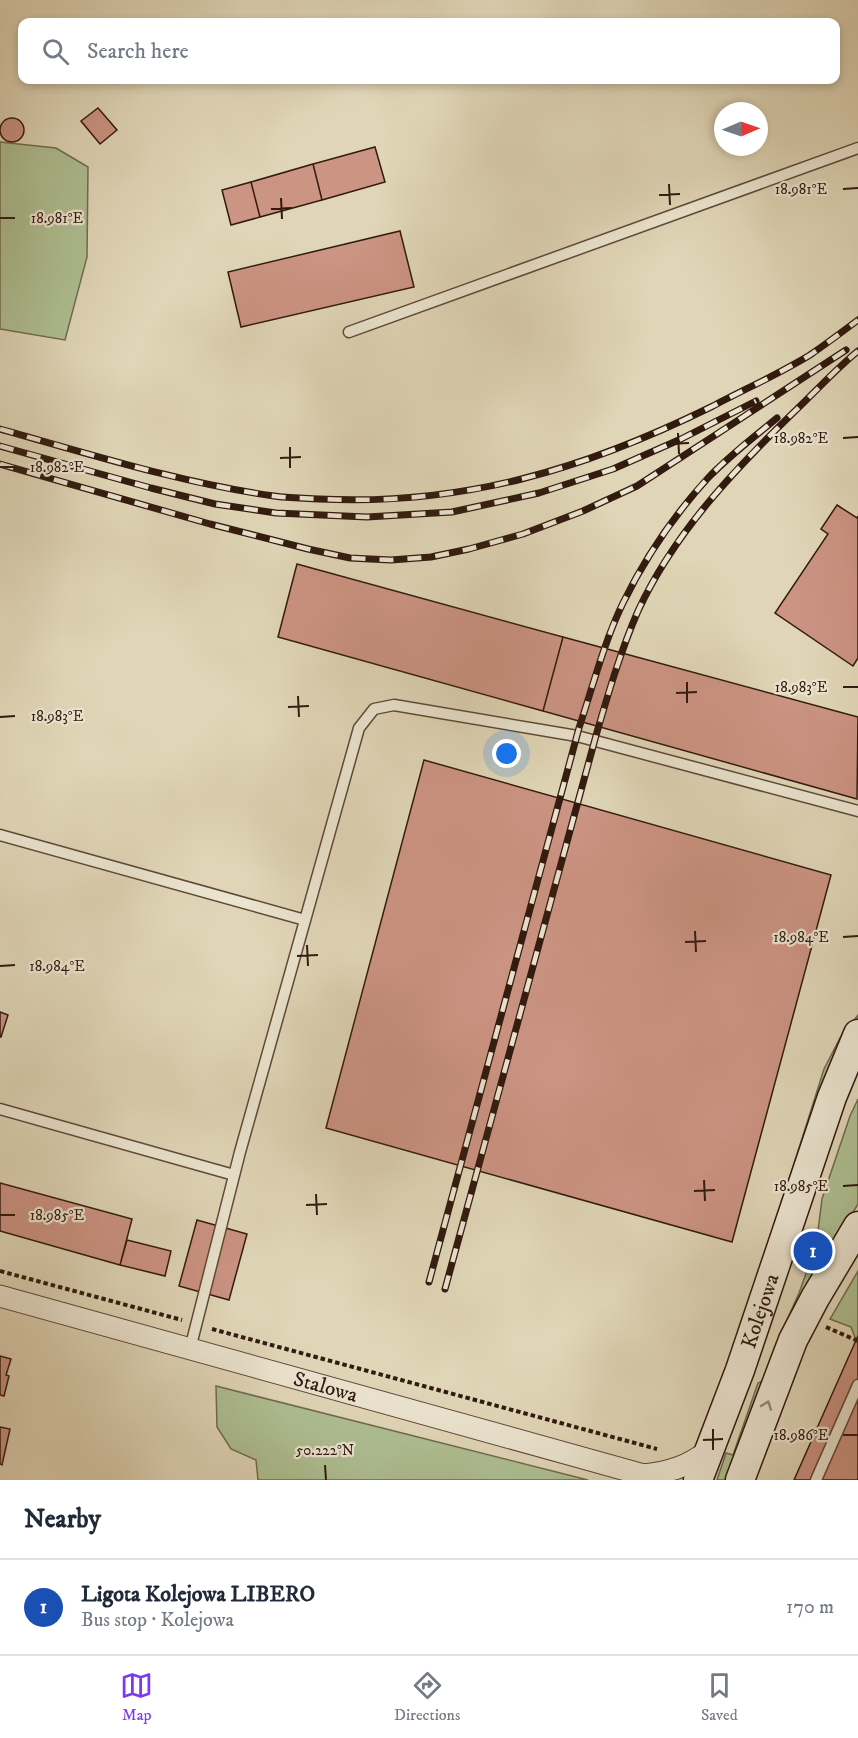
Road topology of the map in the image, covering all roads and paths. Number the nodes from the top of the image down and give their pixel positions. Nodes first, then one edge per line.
1 (858, 148) edge
2 (349, 332) dead end
3 (858, 812) edge
4 (0, 835) edge
5 (305, 920) junction
6 (858, 1034) edge
7 (850, 1065) edge
8 (0, 1108) edge
9 (234, 1175) junction
10 (858, 1226) edge
11 (0, 1270) edge
12 (0, 1296) edge
13 (195, 1324) junction
14 (822, 1326) dead end
15 (858, 1341) edge
16 (189, 1349) junction
17 (858, 1385) edge
18 (710, 1450) junction
19 (663, 1451) dead end
20 (646, 1477) edge
21 (698, 1480) edge
22 (740, 1480) edge
23 (816, 1480) edge

1 - 2 lane
3 - 5 lane
4 - 5 lane
5 - 9 lane
6 - 7 street, Kolejowa
7 - 18 street, Kolejowa
8 - 9 lane
9 - 13 lane
22 -> 10 street
11 - 13 path
12 - 16 street, Stalowa
13 - 16 lane
13 - 19 path
14 - 15 path
16 - 20 street, Stalowa
17 - 23 lane
18 - 20 street
18 - 21 street, Kolejowa

